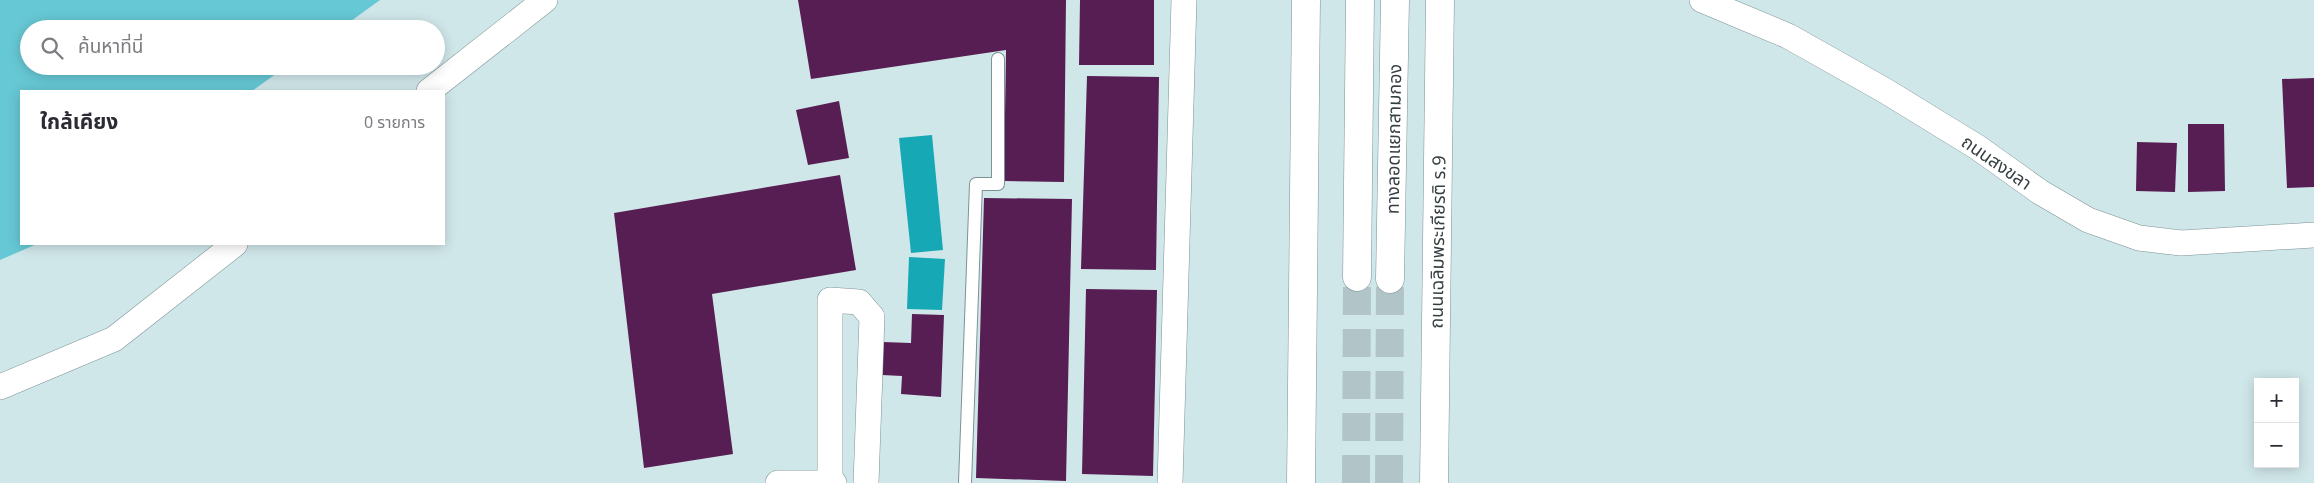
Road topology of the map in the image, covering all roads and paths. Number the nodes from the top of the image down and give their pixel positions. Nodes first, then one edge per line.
1 (545, 0) edge
2 (1184, 0) edge
3 (1306, 0) edge
4 (1360, 0) edge
5 (1395, 0) edge
6 (1440, 0) edge
7 (1702, 0) edge
8 (998, 58) dead end
9 (430, 90) edge
10 (2314, 235) edge
11 (234, 245) edge
12 (1357, 277) tunnel mouth
13 (1390, 279) tunnel mouth
14 (0, 387) edge
15 (778, 483) edge
16 (826, 483) edge
17 (866, 483) edge
18 (965, 483) edge
19 (1170, 483) edge
20 (1301, 483) edge
21 (1434, 483) edge

1 - 9 street
2 - 19 street
3 - 20 main road
4 - 12 main road, ทางลอดแยกสามกอง
5 - 13 main road, ทางลอดแยกสามกอง
6 - 21 main road, ถนนเฉลิมพระเกียรติ ร.9
7 - 10 street, ถนนสงขลา
8 - 18 lane
11 - 14 street
15 - 16 street
16 - 17 street

